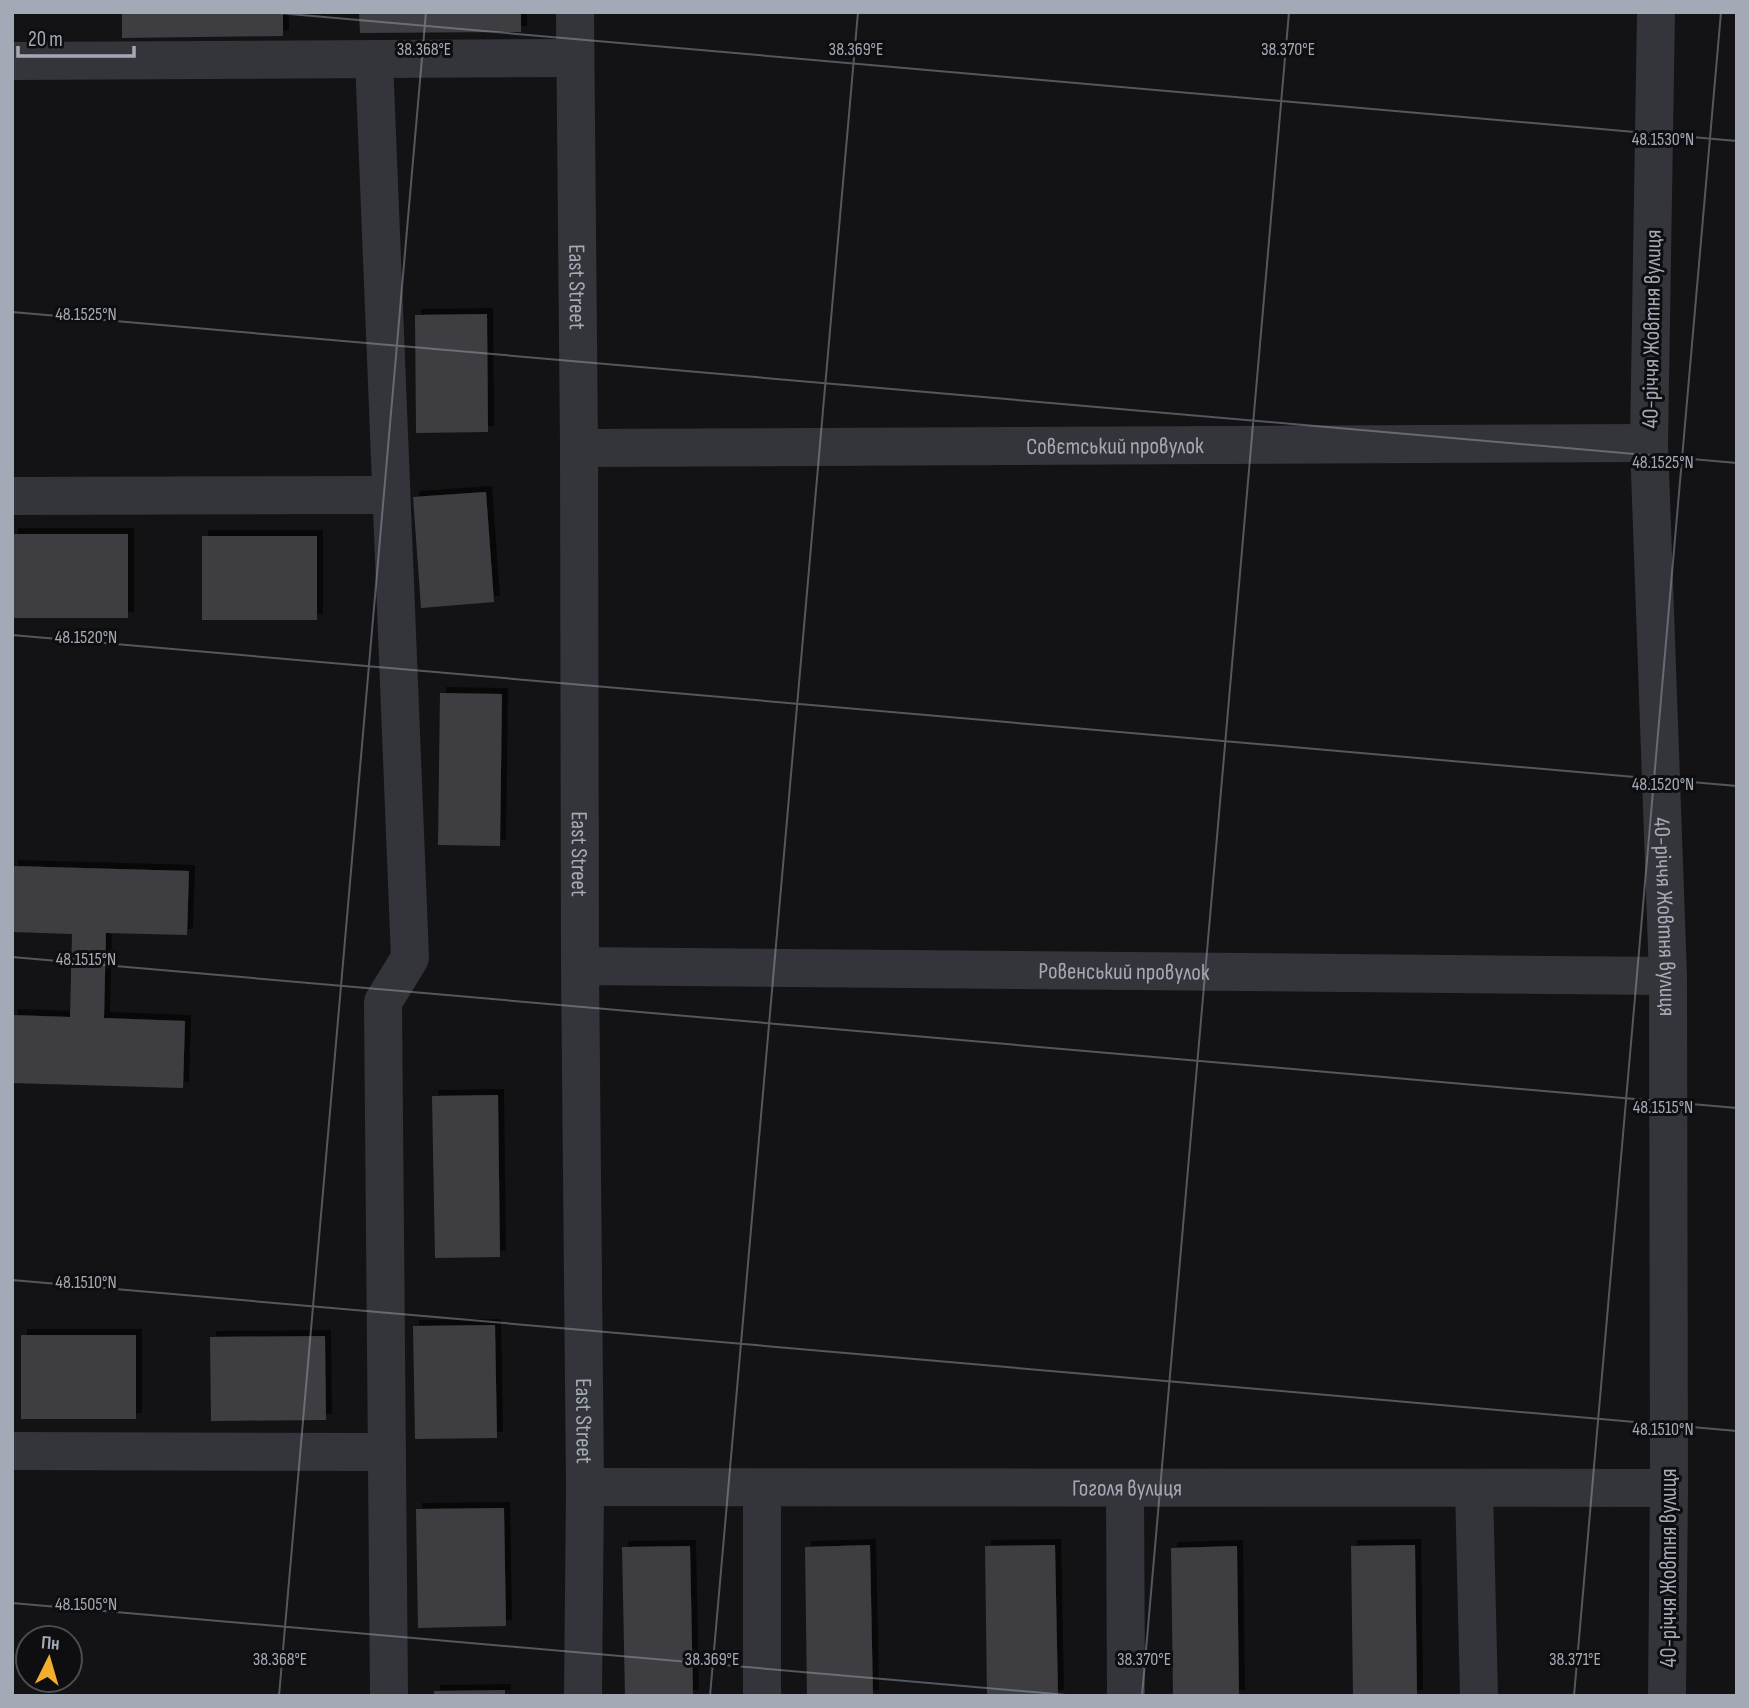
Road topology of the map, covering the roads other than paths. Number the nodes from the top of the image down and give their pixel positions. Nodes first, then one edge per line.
1 (575, 12) edge
2 (1656, 12) edge
3 (575, 58) junction
4 (374, 59) junction
5 (12, 61) edge
6 (1649, 443) junction
7 (579, 449) junction
8 (391, 495) junction
9 (12, 496) edge
10 (580, 966) junction
11 (1668, 976) junction
12 (12, 1451) edge
13 (387, 1452) junction
14 (585, 1488) junction
15 (762, 1488) junction
16 (1125, 1488) junction
17 (1474, 1488) junction
18 (1669, 1488) junction
19 (389, 1696) edge
20 (583, 1696) edge
21 (762, 1696) edge
22 (1126, 1696) edge
23 (1479, 1696) edge
24 (1667, 1696) edge

1 - 3 street, East Street
2 - 6 street, 40-річчя Жовтня вулиця
3 - 4 street
3 - 7 street, East Street
4 - 5 street
4 - 8 street
6 - 7 street, Совєтський провулок
6 - 11 street, 40-річчя Жовтня вулиця
7 - 10 street, East Street
8 - 9 street
8 - 13 street
10 - 11 street, Ровенський провулок
10 - 14 street, East Street
11 - 18 street, 40-річчя Жовтня вулиця
12 - 13 street
13 - 19 street
14 - 15 street, Гоголя вулиця
14 - 20 street, East Street
15 - 16 street, Гоголя вулиця
15 - 21 street
16 - 17 street, Гоголя вулиця
16 - 22 street
17 - 18 street, Гоголя вулиця
17 - 23 street
18 - 24 street, 40-річчя Жовтня вулиця

